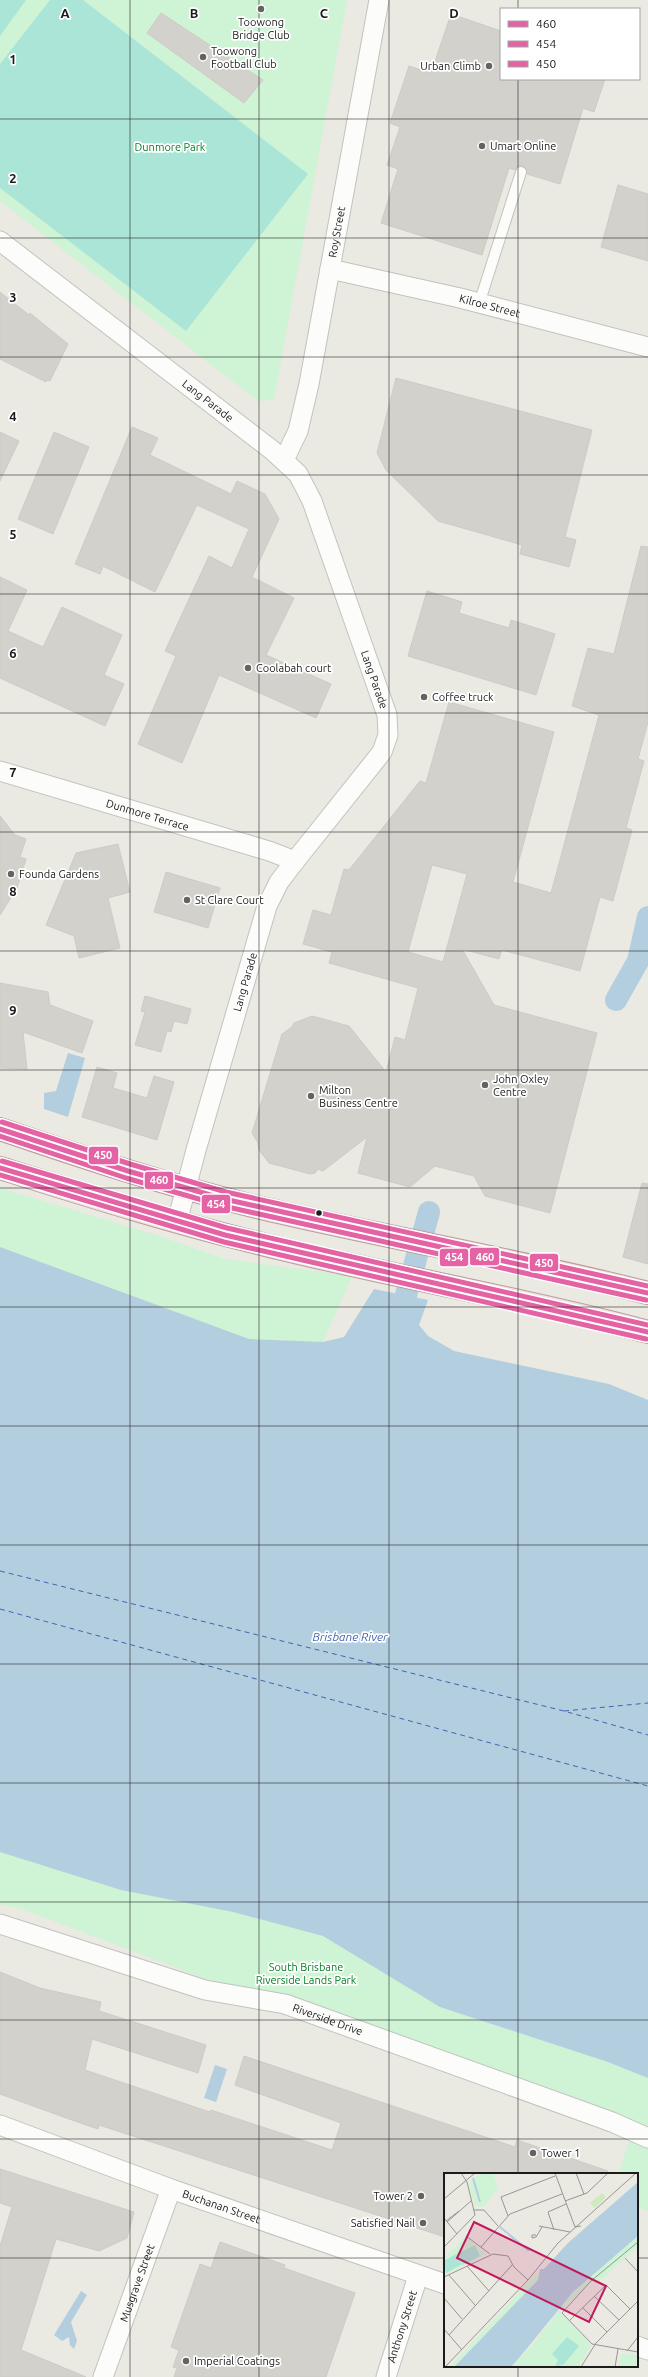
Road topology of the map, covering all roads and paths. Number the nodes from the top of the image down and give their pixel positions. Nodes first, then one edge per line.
1 (379, 0) edge
2 (521, 172) dead end
3 (0, 241) edge
4 (330, 269) junction
5 (479, 304) junction
6 (648, 347) edge
7 (284, 460) junction
8 (0, 771) edge
9 (295, 860) junction
10 (0, 1129) edge
11 (0, 1168) edge
12 (186, 1189) junction
13 (177, 1222) junction
14 (648, 1293) edge
15 (648, 1332) edge
16 (0, 1924) edge
17 (0, 2125) edge
18 (648, 2138) edge
19 (171, 2189) junction
20 (418, 2276) junction
21 (444, 2284) edge
22 (638, 2346) edge
23 (648, 2350) edge
24 (103, 2377) edge
25 (386, 2377) edge

1 - 4 street, Roy Street
2 - 5 lane
3 - 7 street, Lang Parade
4 - 5 street, Kilroe Street
4 - 7 street, Roy Street
5 - 6 street, Kilroe Street
7 - 9 street, Lang Parade
8 - 9 street, Dunmore Terrace
9 - 12 street, Lang Parade
10 - 12 highway
11 - 13 highway
12 - 13 street, Lang Parade
12 - 14 highway
13 - 15 highway
16 - 18 street, Riverside Drive
17 - 19 street, Buchanan Street
19 - 20 street, Buchanan Street
19 - 24 street, Musgrave Street
20 - 21 street, Buchanan Street
20 - 25 street, Anthony Street
22 - 23 street

